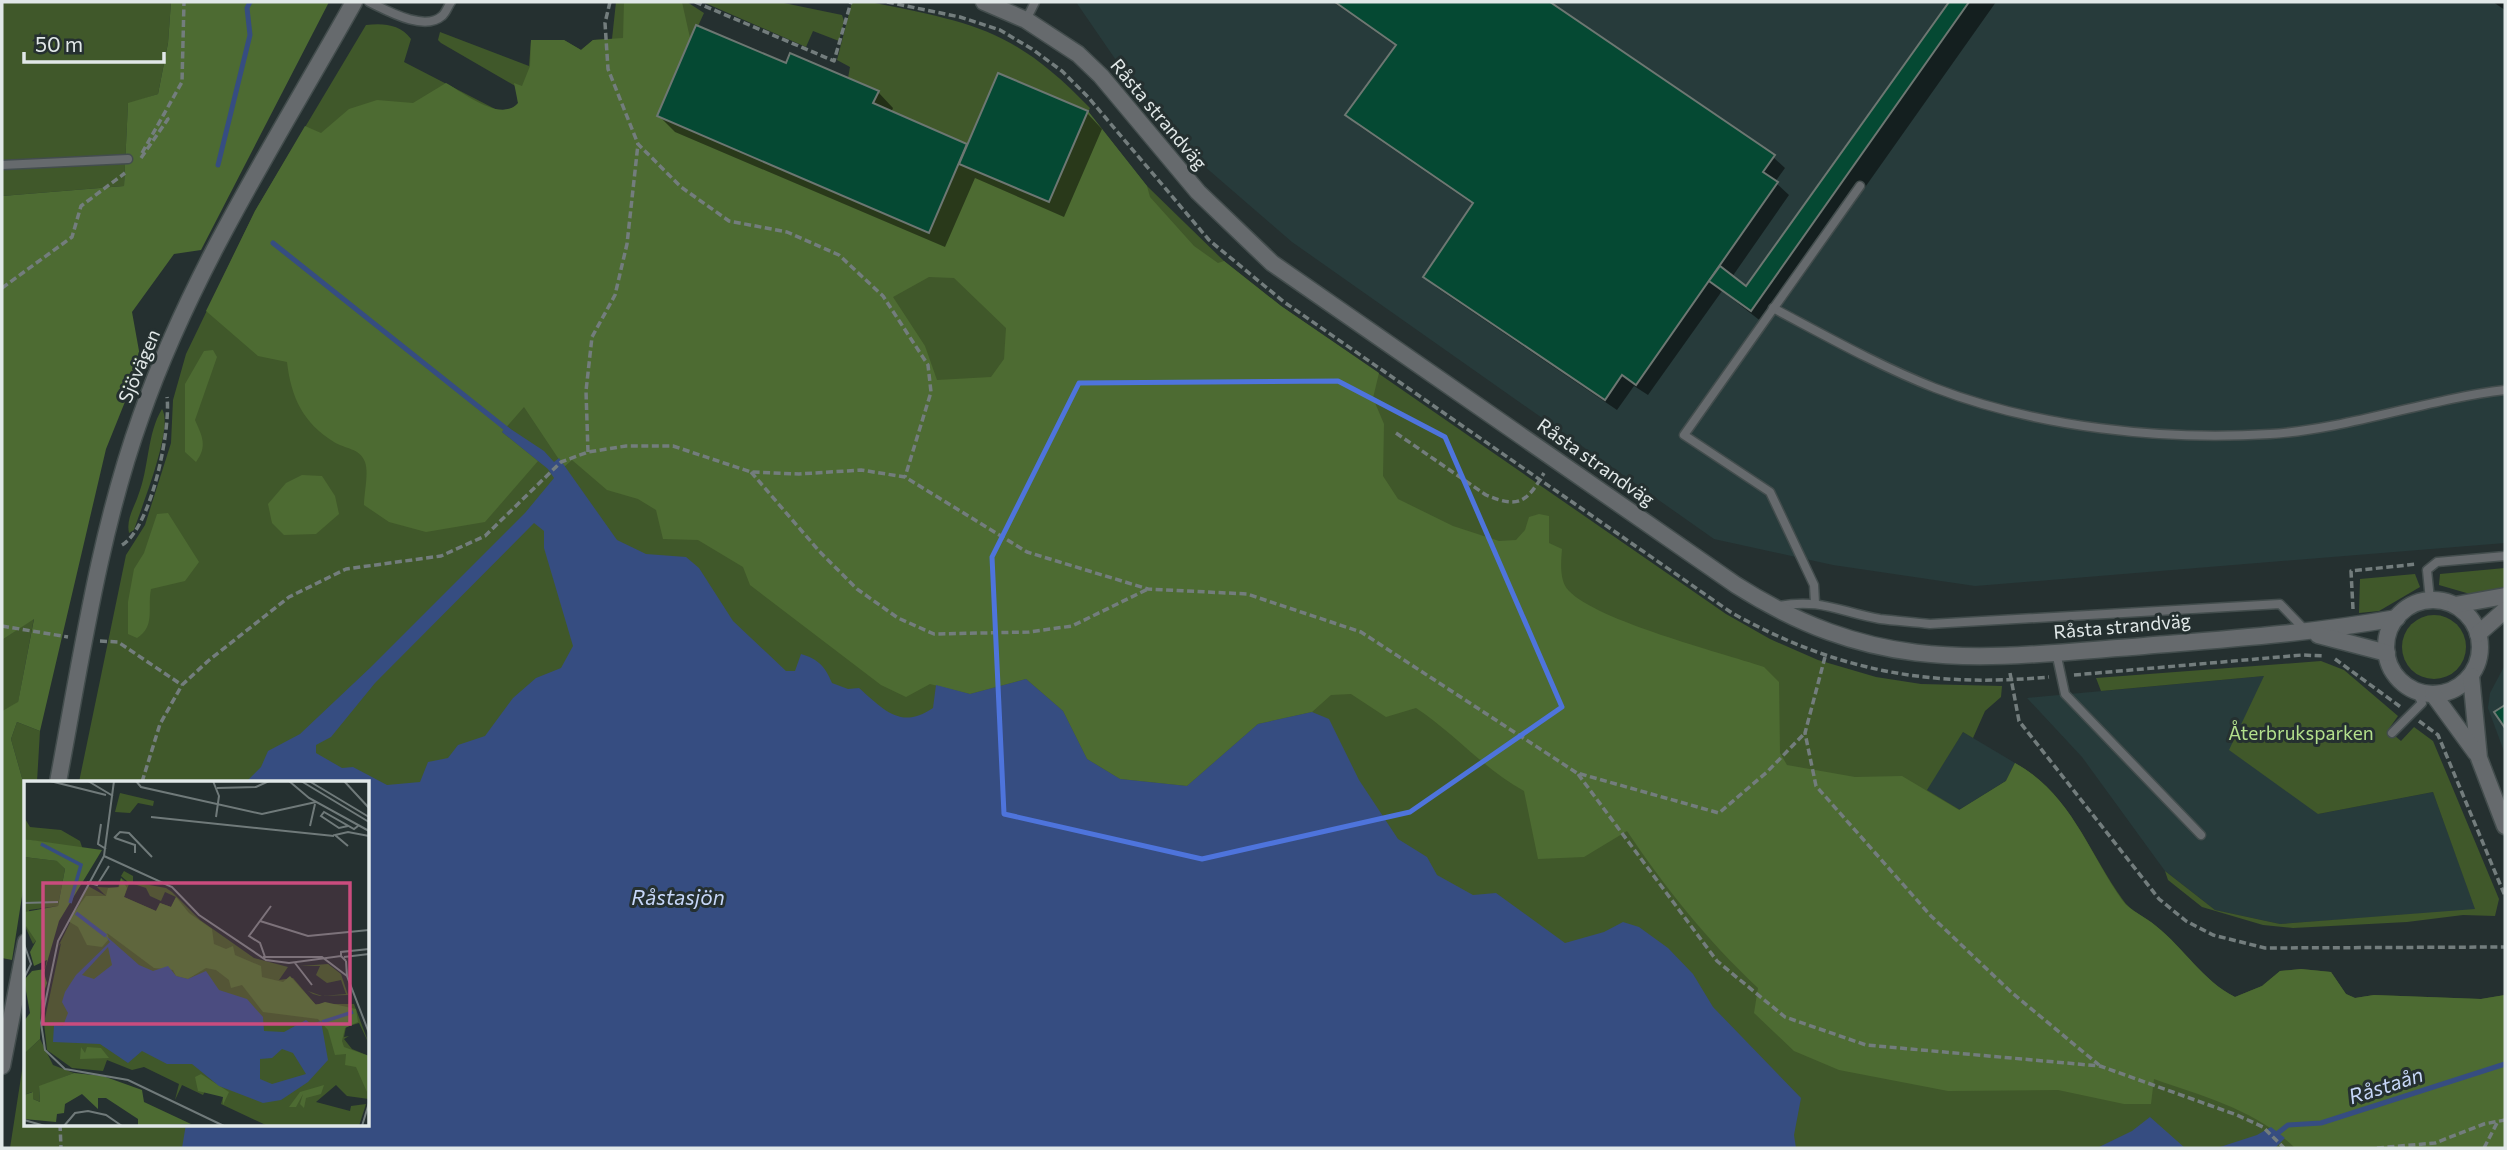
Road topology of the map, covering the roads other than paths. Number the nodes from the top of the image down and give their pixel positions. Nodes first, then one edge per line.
1 (354, 2) edge
2 (369, 2) edge
3 (451, 2) edge
4 (984, 2) edge
5 (1035, 2) edge
6 (1026, 20) junction
7 (128, 159) road end
8 (2, 165) edge
9 (1860, 186) dead end
10 (1773, 308) junction
11 (2505, 390) edge
12 (2505, 556) edge
13 (2505, 596) edge
14 (2430, 600) junction
15 (1815, 603) junction
16 (2455, 605) junction
17 (1771, 607) junction
18 (2505, 610) edge
19 (2397, 618) junction
20 (2308, 633) junction
21 (2478, 634) junction
22 (2056, 652) junction
23 (2387, 653) junction
24 (2470, 676) junction
25 (2416, 691) junction
26 (2433, 694) junction
27 (2392, 733) dead end
28 (2479, 758) junction
29 (58, 781) edge
30 (2505, 826) edge
31 (2201, 835) dead end
32 (24, 952) edge
33 (2, 1066) edge

1 - 29 street, Sjövägen
2 - 3 lane
4 - 6 street, Råsta strandväg
5 - 6 lane
6 - 17 street, Råsta strandväg
7 - 8 lane
9 - 10 lane
10 - 11 lane
10 - 15 lane
12 - 14 lane
13 - 16 street
14 - 16 street
14 - 19 street
15 - 17 lane
15 - 20 lane
16 - 21 street
17 - 22 street, Råsta strandväg
18 - 21 street
19 - 20 street, Råsta strandväg
19 - 23 street
20 - 22 street, Råsta strandväg
20 - 23 street, Råsta strandväg
21 - 24 street
22 - 31 lane
23 - 25 street
24 - 26 street
24 - 28 street
25 - 26 street
25 - 27 lane
26 - 28 street
28 - 30 street
32 - 33 street

